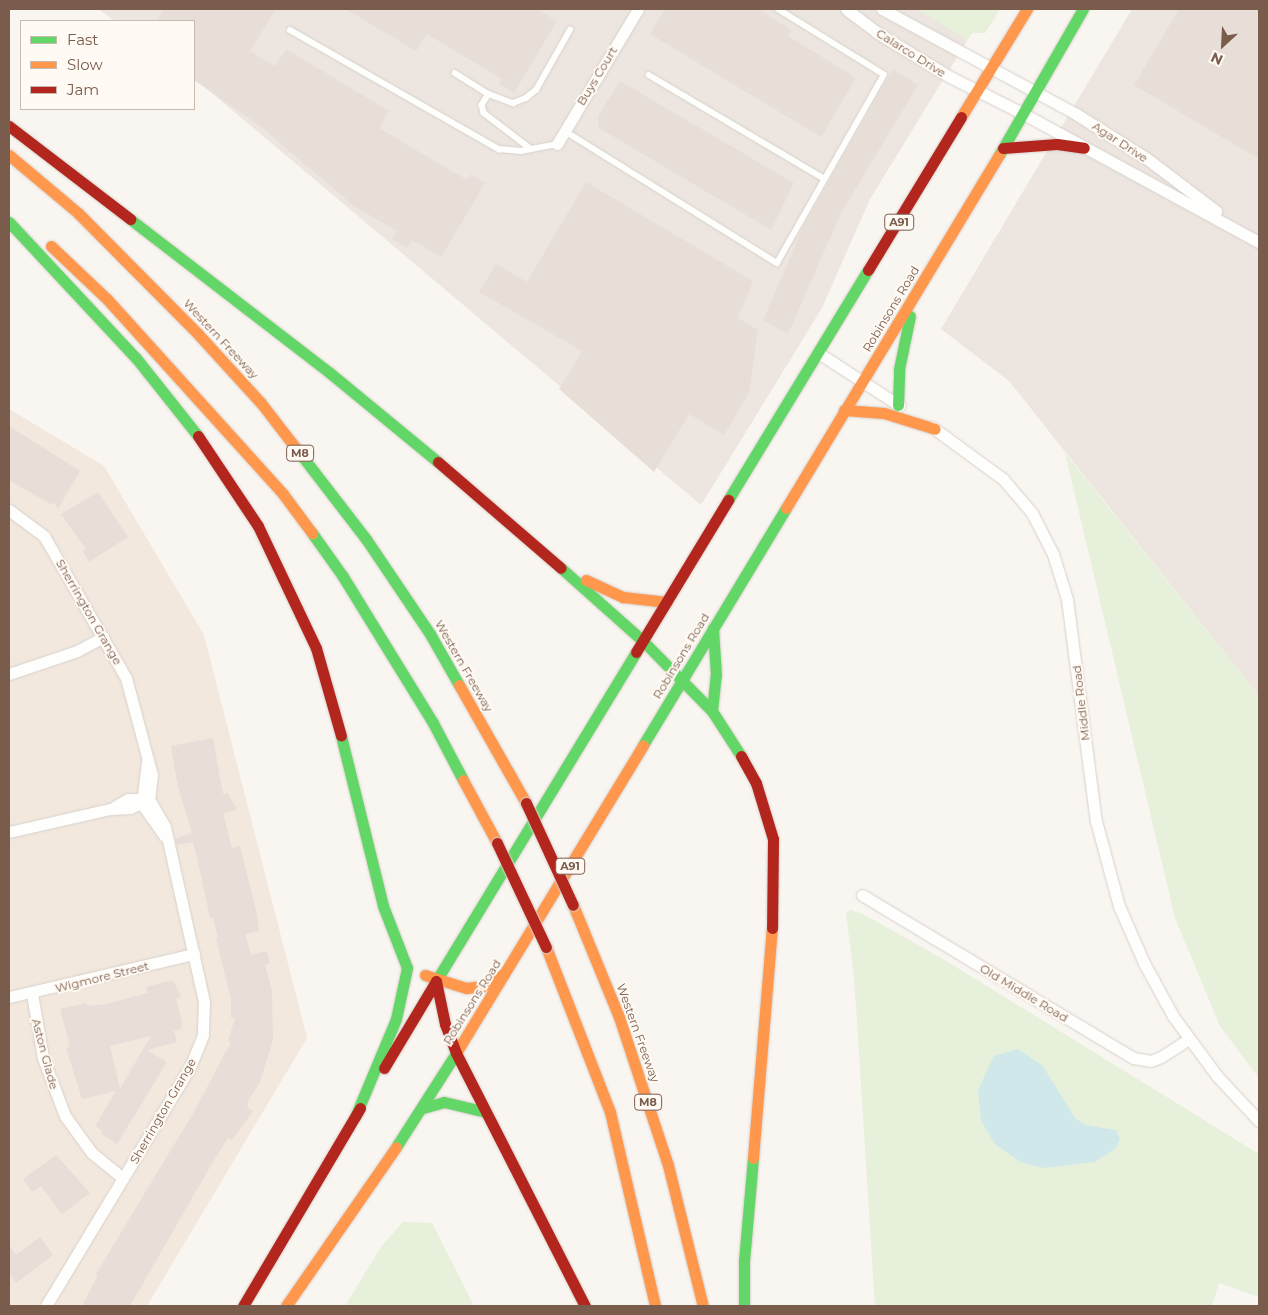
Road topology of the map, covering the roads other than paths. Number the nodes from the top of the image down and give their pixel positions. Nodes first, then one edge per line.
1 (638, 9) edge
2 (776, 9) edge
3 (846, 9) edge
4 (882, 9) edge
5 (1027, 9) edge
6 (1083, 9) edge
7 (290, 30) dead end
8 (570, 30) dead end
9 (992, 70) junction
10 (455, 73) dead end
11 (649, 75) dead end
12 (979, 91) junction
13 (1035, 91) junction
14 (490, 94) junction
15 (1022, 113) junction
16 (9, 126) edge
17 (564, 131) junction
18 (556, 144) joint
19 (1003, 148) junction
20 (1084, 148) junction
21 (531, 149) junction
22 (9, 155) edge
23 (825, 180) junction
24 (9, 209) edge
25 (9, 222) edge
26 (1238, 229) junction
27 (1259, 242) edge
28 (917, 292) junction
29 (820, 354) junction
30 (862, 382) junction
31 (898, 404) junction
32 (844, 410) junction
33 (935, 429) junction
34 (9, 510) edge
35 (550, 556) junction
36 (667, 602) junction
37 (713, 628) junction
38 (103, 637) junction
39 (644, 641) junction
40 (9, 674) edge
41 (681, 678) junction
42 (712, 711) junction
43 (144, 800) junction
44 (9, 832) edge
45 (862, 895) dead end
46 (402, 953) junction
47 (194, 954) junction
48 (505, 973) junction
49 (436, 981) junction
50 (32, 994) junction
51 (9, 997) edge
52 (1189, 1039) junction
53 (456, 1053) junction
54 (423, 1108) junction
55 (486, 1112) junction
56 (355, 1118) junction
57 (1259, 1121) edge
58 (124, 1178) junction
59 (46, 1306) edge
60 (243, 1306) edge
61 (286, 1306) edge
62 (585, 1306) edge
63 (656, 1306) edge
64 (703, 1306) edge
65 (744, 1306) edge

1 - 17 street, Buys Court
2 - 23 lane
3 - 12 street, Calarco Drive
4 - 9 street, Calarco Drive
5 - 9 main road, A91
6 - 13 main road, Robinsons Road / A91
7 - 21 lane
8 - 14 lane
9 - 12 main road, A91
9 - 13 street, Agar Drive
10 - 14 lane
11 - 23 lane
12 - 15 street, Agar Drive
12 - 29 main road, A91
13 - 15 main road, Robinsons Road / A91
13 - 26 street, Agar Drive
14 - 21 lane
15 - 19 main road, Robinsons Road / A91
15 - 20 street, Agar Drive
16 - 35 main road
17 - 18 street, Buys Court
17 - 23 lane
18 - 21 lane
19 - 20 main road
19 - 28 main road, Robinsons Road / A91
20 - 26 street, Agar Drive
22 - 64 main road, Western Freeway / M8, bridge
24 - 63 main road, bridge
25 - 46 main road
26 - 27 street, Agar Drive
28 - 30 main road, Robinsons Road / A91
28 - 31 main road
29 - 30 street, Middle Road
29 - 36 main road, A91
30 - 31 street, Middle Road
30 - 32 main road, Robinsons Road / A91
31 - 33 street, Middle Road
32 - 33 main road
32 - 37 main road, Robinsons Road / A91
33 - 52 street, Middle Road
34 - 38 street, Sherrington Grange
35 - 36 main road
35 - 39 main road
36 - 39 main road, A91
37 - 41 main road, Robinsons Road / A91
37 - 42 main road
38 - 40 street
38 - 43 street, Sherrington Grange
39 - 41 main road
39 - 49 main road, A91
41 - 42 main road
41 - 48 main road, Robinsons Road / A91
42 - 65 main road
43 - 44 street
43 - 47 street, Sherrington Grange
45 - 52 street, Old Middle Road
46 - 49 main road
46 - 56 main road
47 - 50 street, Wigmore Street
47 - 58 street, Sherrington Grange
48 - 49 main road
48 - 53 main road, Robinsons Road / A91
49 - 53 main road
49 - 56 main road, A91
50 - 51 street, Wigmore Street
50 - 58 street, Aston Glade
52 - 57 street, Middle Road
53 - 54 main road, Robinsons Road / A91
53 - 55 main road
54 - 55 main road
54 - 61 main road, Robinsons Road / A91
55 - 62 main road
56 - 60 main road, A91
58 - 59 street, Sherrington Grange

